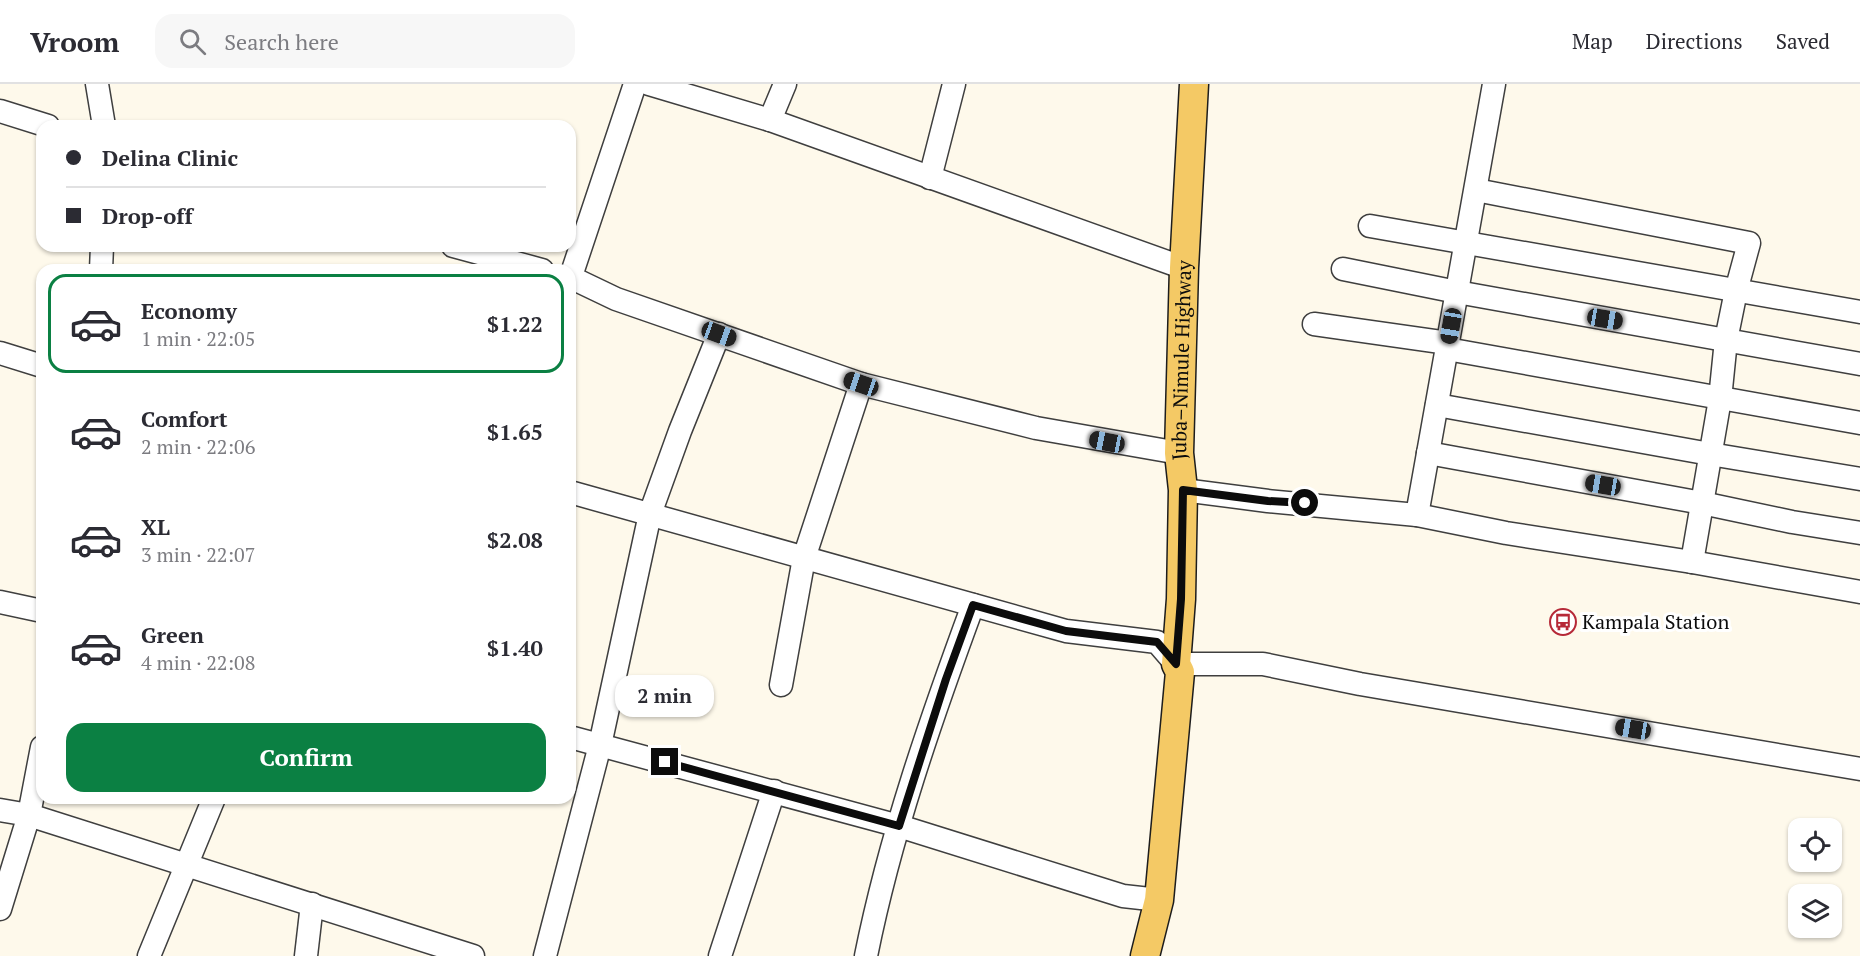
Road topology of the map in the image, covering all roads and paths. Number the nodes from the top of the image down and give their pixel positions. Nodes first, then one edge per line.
1 (97, 84) edge
2 (635, 84) edge
3 (649, 84) edge
4 (785, 84) edge
5 (954, 84) edge
6 (1194, 84) edge
7 (1494, 84) edge
8 (0, 111) edge
9 (103, 120) edge
10 (770, 120) junction
11 (36, 122) edge
12 (930, 178) junction
13 (1476, 190) junction
14 (1370, 226) dead end
15 (1467, 243) junction
16 (475, 252) edge
17 (520, 264) edge
18 (575, 264) edge
19 (1184, 268) junction
20 (1343, 269) dead end
21 (576, 281) edge
22 (1736, 291) junction
23 (1458, 292) junction
24 (1860, 312) edge
25 (1314, 324) dead end
26 (719, 334) junction
27 (1726, 340) junction
28 (1448, 346) junction
29 (0, 352) edge
30 (36, 364) edge
31 (1860, 364) edge
32 (861, 384) junction
33 (1720, 399) junction
34 (1437, 405) junction
35 (1860, 423) edge
36 (1179, 453) junction
37 (1428, 453) junction
38 (1710, 454) junction
39 (1860, 479) edge
40 (1183, 490) junction
41 (576, 494) edge
42 (1702, 503) junction
43 (650, 514) junction
44 (1417, 515) junction
45 (1860, 532) edge
46 (804, 558) junction
47 (1692, 562) junction
48 (1860, 592) edge
49 (0, 602) edge
50 (973, 605) junction
51 (36, 610) edge
52 (1176, 664) junction
53 (781, 685) dead end
54 (576, 739) edge
55 (600, 745) junction
56 (1860, 769) edge
57 (36, 778) edge
58 (774, 791) junction
59 (211, 804) edge
60 (0, 810) edge
61 (29, 815) junction
62 (899, 826) junction
63 (185, 865) junction
64 (1159, 900) junction
65 (312, 904) junction
66 (0, 909) edge
67 (149, 956) edge
68 (306, 956) edge
69 (473, 956) edge
70 (545, 956) edge
71 (720, 956) edge
72 (866, 956) edge
73 (1145, 956) edge

1 - 9 street
2 - 18 street
3 - 10 street
4 - 10 street
5 - 12 street
6 - 19 main road, Juba–Nimule Highway
7 - 13 street
8 - 11 street
10 - 12 street
12 - 19 street
13 - 15 street
13 - 22 street
14 - 15 street
15 - 22 street
15 - 23 street
16 - 17 street
19 - 36 main road, Juba–Nimule Highway
20 - 23 street
21 - 26 street
22 - 24 street
22 - 27 street
23 - 27 street
23 - 28 street
25 - 28 street
26 - 32 street
26 - 43 street
27 - 31 street
27 - 33 street
28 - 33 street
28 - 34 street
29 - 30 street
32 - 36 street
32 - 46 street
33 - 35 street
33 - 38 street
34 - 37 street
34 - 38 street
36 - 40 main road, Juba–Nimule Highway
37 - 42 street
37 - 44 street
38 - 39 street
38 - 42 street
40 - 44 street
40 - 52 main road, Juba–Nimule Highway
41 - 43 street
42 - 45 street
42 - 47 street
43 - 46 street
43 - 55 street
44 - 47 street
46 - 50 street
46 - 53 street
47 - 48 street
49 - 51 street
50 - 52 street
50 - 62 street
52 - 56 street
52 - 64 main road, Juba–Nimule Highway
54 - 55 street
55 - 58 street
55 - 70 street
57 - 61 street
58 - 62 street
58 - 71 street
59 - 63 street
60 - 61 street
61 - 63 street
61 - 66 street
62 - 64 street
62 - 72 street
63 - 65 street
63 - 67 street
64 - 73 main road, Juba–Nimule Highway
65 - 68 street
65 - 69 street

